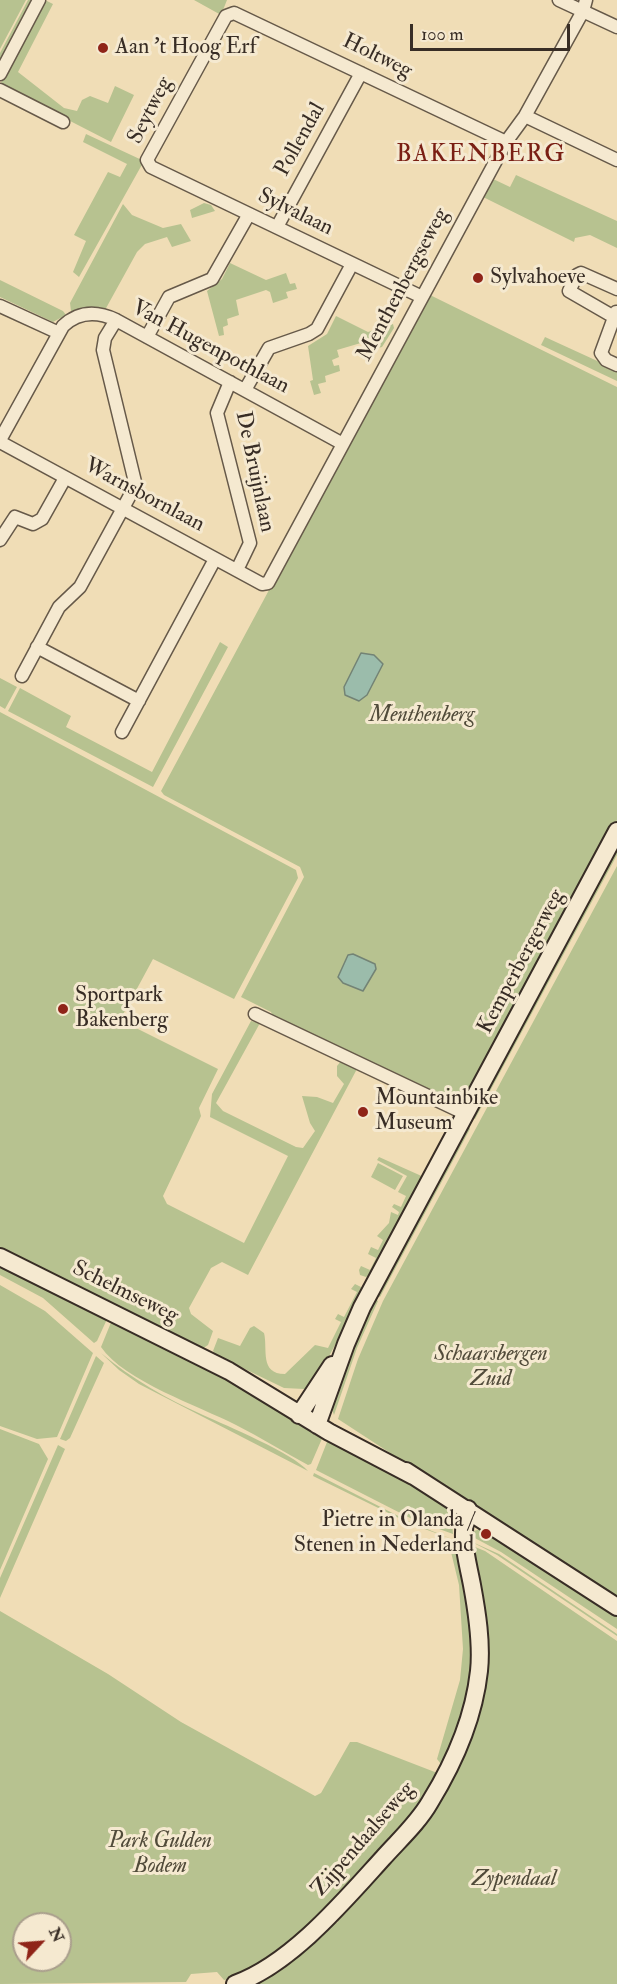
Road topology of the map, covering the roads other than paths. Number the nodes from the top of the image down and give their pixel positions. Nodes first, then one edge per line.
1 (39, 0) edge
2 (559, 0) edge
3 (584, 6) edge
4 (230, 14) joint
5 (617, 27) edge
6 (361, 73) junction
7 (0, 74) edge
8 (0, 90) edge
9 (525, 116) junction
10 (63, 122) dead end
11 (506, 141) junction
12 (617, 160) edge
13 (151, 167) joint
14 (249, 214) junction
15 (277, 227) junction
16 (352, 264) junction
17 (617, 289) edge
18 (422, 297) junction
19 (0, 306) edge
20 (615, 314) edge
21 (116, 320) junction
22 (59, 333) junction
23 (147, 337) junction
24 (617, 365) edge
25 (230, 382) junction
26 (244, 390) junction
27 (0, 441) edge
28 (343, 444) junction
29 (65, 478) junction
30 (124, 509) junction
31 (0, 540) edge
32 (215, 558) junction
33 (237, 570) junction
34 (268, 583) joint
35 (37, 647) junction
36 (22, 676) dead end
37 (139, 701) junction
38 (122, 732) dead end
39 (617, 831) edge
40 (255, 1014) dead end
41 (466, 1113) junction
42 (0, 1257) edge
43 (346, 1344) junction
44 (302, 1410) junction
45 (320, 1420) junction
46 (468, 1509) junction
47 (617, 1607) edge
48 (235, 1984) edge

1 - 7 street
2 - 3 street
3 - 5 street
3 - 9 street, Menthenbergseweg
4 - 6 street, Holtweg
4 - 13 street, Seytweg
6 - 11 street, Holtweg
6 - 15 street, Pollendal
8 - 10 street
9 - 11 street, Menthenbergseweg
9 - 12 street
11 - 18 street, Menthenbergseweg
13 - 14 street, Sylvalaan
14 - 15 street, Sylvalaan
14 - 23 street
15 - 16 street, Sylvalaan
16 - 18 street, Sylvalaan
16 - 26 street
17 - 20 street
18 - 28 street, Menthenbergseweg
19 - 22 street
20 - 24 street
21 - 22 street, Van Hugenpothlaan
21 - 23 street, Van Hugenpothlaan
21 - 30 street
22 - 27 street
23 - 25 street, Van Hugenpothlaan
25 - 26 street, Van Hugenpothlaan
25 - 33 street, De Bruijnlaan
26 - 28 street, Van Hugenpothlaan
27 - 29 street, Warnsbornlaan
28 - 34 street, Menthenbergseweg
29 - 30 street, Warnsbornlaan
29 - 31 street
30 - 32 street, Warnsbornlaan
30 - 35 street
32 - 33 street, Warnsbornlaan
32 - 37 street
33 - 34 street, Warnsbornlaan
35 - 36 street
35 - 37 street
37 - 38 street
39 - 41 main road, Kemperbergerweg
40 - 41 street
41 - 43 main road, Kemperbergerweg
42 - 44 main road, Schelmseweg
43 - 44 main road, Kemperbergerweg
43 - 45 main road, Kemperbergerweg
44 - 45 main road, Schelmseweg
45 - 46 main road, Schelmseweg
46 - 47 main road, Schelmseweg
46 - 48 main road, Zijpendaalseweg

